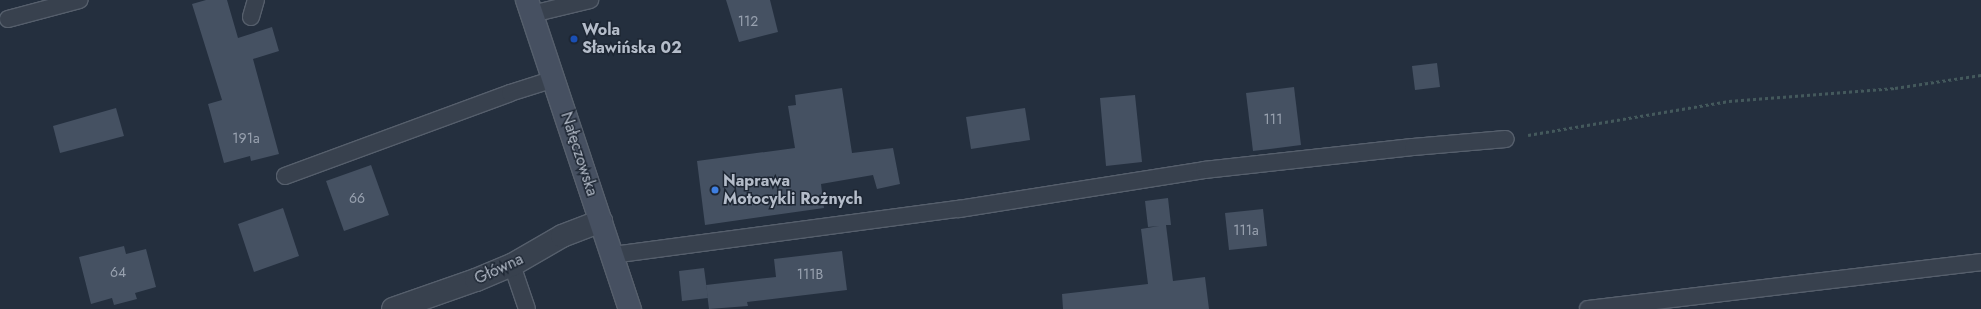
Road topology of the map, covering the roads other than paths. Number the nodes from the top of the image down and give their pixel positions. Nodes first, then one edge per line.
1 (80, 0) edge
2 (256, 0) edge
3 (590, 0) edge
4 (530, 7) edge
5 (251, 17) dead end
6 (8, 19) dead end
7 (554, 79) junction
8 (1506, 139) road end
9 (285, 176) dead end
10 (601, 221) junction
11 (612, 255) junction
12 (1981, 262) edge
13 (512, 265) junction
14 (393, 309) edge
15 (527, 309) edge
16 (630, 309) edge
17 (1588, 309) edge

1 - 6 lane
2 - 5 lane
3 - 4 lane
4 - 7 main road, Nałęczowska
7 - 9 lane
7 - 10 main road, Nałęczowska
8 - 11 lane
10 - 11 main road, Nałęczowska
10 - 13 street, Główna
11 - 16 main road, Nałęczowska
12 - 17 lane
13 - 14 street, Główna
13 - 15 lane

